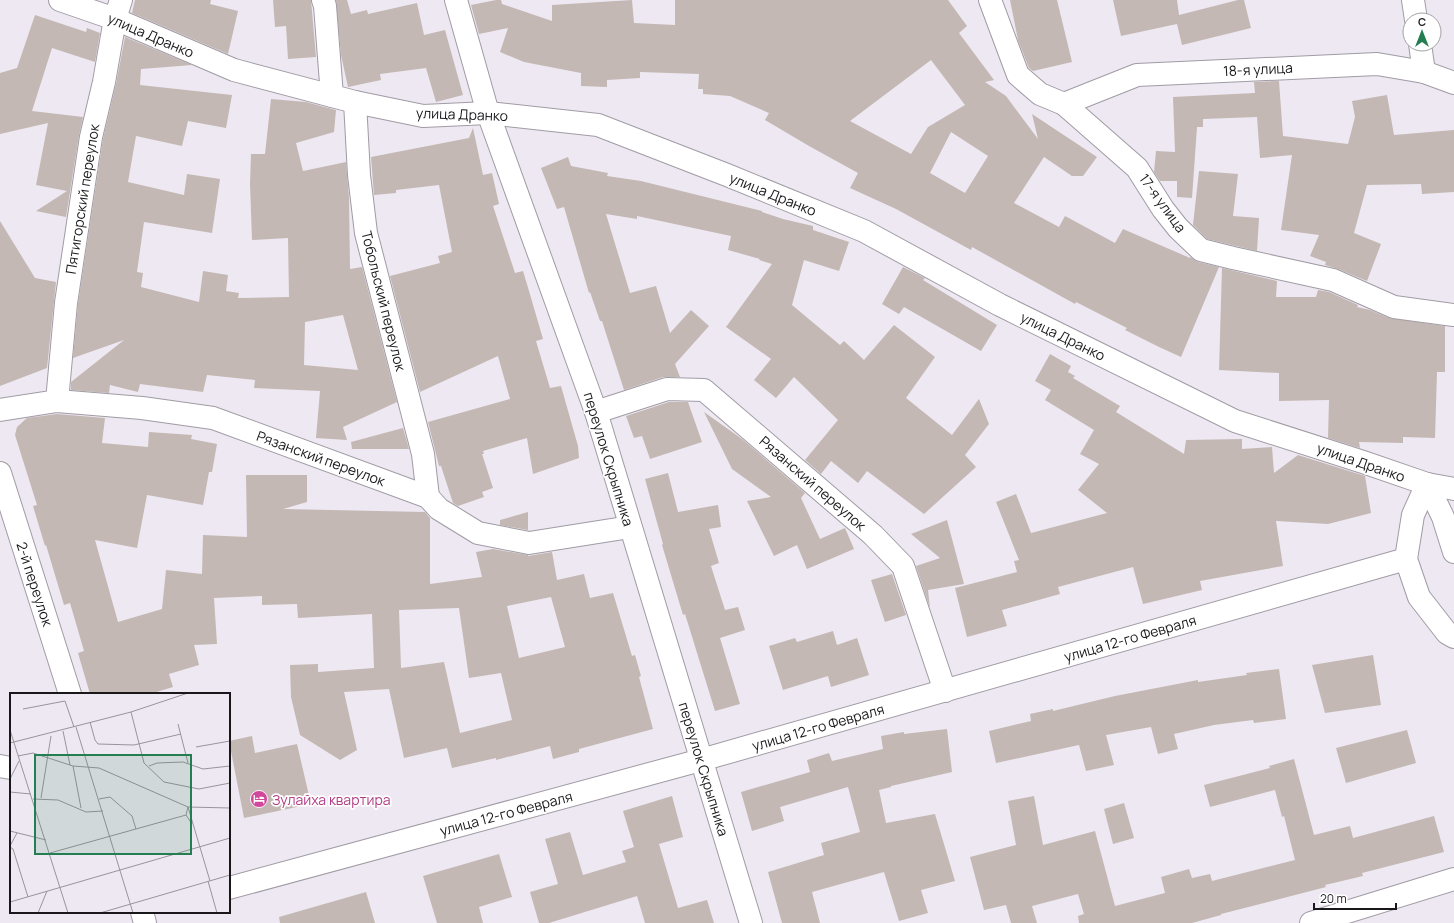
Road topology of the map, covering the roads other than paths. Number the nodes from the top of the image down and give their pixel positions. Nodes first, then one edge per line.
1 (60, 0) edge
2 (323, 0) edge
3 (456, 0) edge
4 (990, 0) edge
5 (1413, 0) edge
6 (118, 9) edge
7 (1415, 12) edge
8 (1421, 52) edge
9 (1424, 72) junction
10 (1454, 83) edge
11 (332, 96) junction
12 (355, 102) junction
13 (1064, 104) junction
14 (488, 113) junction
15 (1454, 315) edge
16 (57, 401) junction
17 (0, 410) edge
18 (596, 412) junction
19 (0, 473) edge
20 (1427, 484) junction
21 (1454, 489) edge
22 (428, 497) junction
23 (630, 527) junction
24 (1454, 552) edge
25 (1406, 559) junction
26 (1454, 637) edge
27 (945, 691) junction
28 (70, 693) edge
29 (701, 760) junction
30 (0, 766) edge
31 (10, 768) edge
32 (1454, 880) edge
33 (230, 888) edge
34 (142, 913) edge
35 (144, 923) edge
36 (751, 923) edge
37 (1311, 923) edge

1 - 6 street, улица Дранко
2 - 11 street
3 - 14 street, переулок Скрыпника
4 - 13 street, 17-я улица
5 - 7 street
6 - 11 street, улица Дранко
6 - 16 street, Пятигорский переулок
8 - 9 street
9 - 10 street, 18-я улица
9 - 13 street, 18-я улица
11 - 12 street, улица Дранко
12 - 14 street, улица Дранко
12 - 22 street, Тобольский переулок
13 - 15 street, 17-я улица
14 - 18 street, переулок Скрыпника
14 - 20 street, улица Дранко
16 - 17 street, Рязанский переулок
16 - 22 street, Рязанский переулок
18 - 23 street, переулок Скрыпника
18 - 27 street, Рязанский переулок
19 - 28 street, 2-й переулок
20 - 21 street, улица Дранко
20 - 24 street
20 - 25 street
22 - 23 street, Рязанский переулок
23 - 29 street, переулок Скрыпника
25 - 26 street
25 - 27 street, улица 12-го Февраля
27 - 29 street, улица 12-го Февраля
29 - 33 street, улица 12-го Февраля
29 - 36 street, переулок Скрыпника
30 - 31 street
32 - 37 street
34 - 35 street

